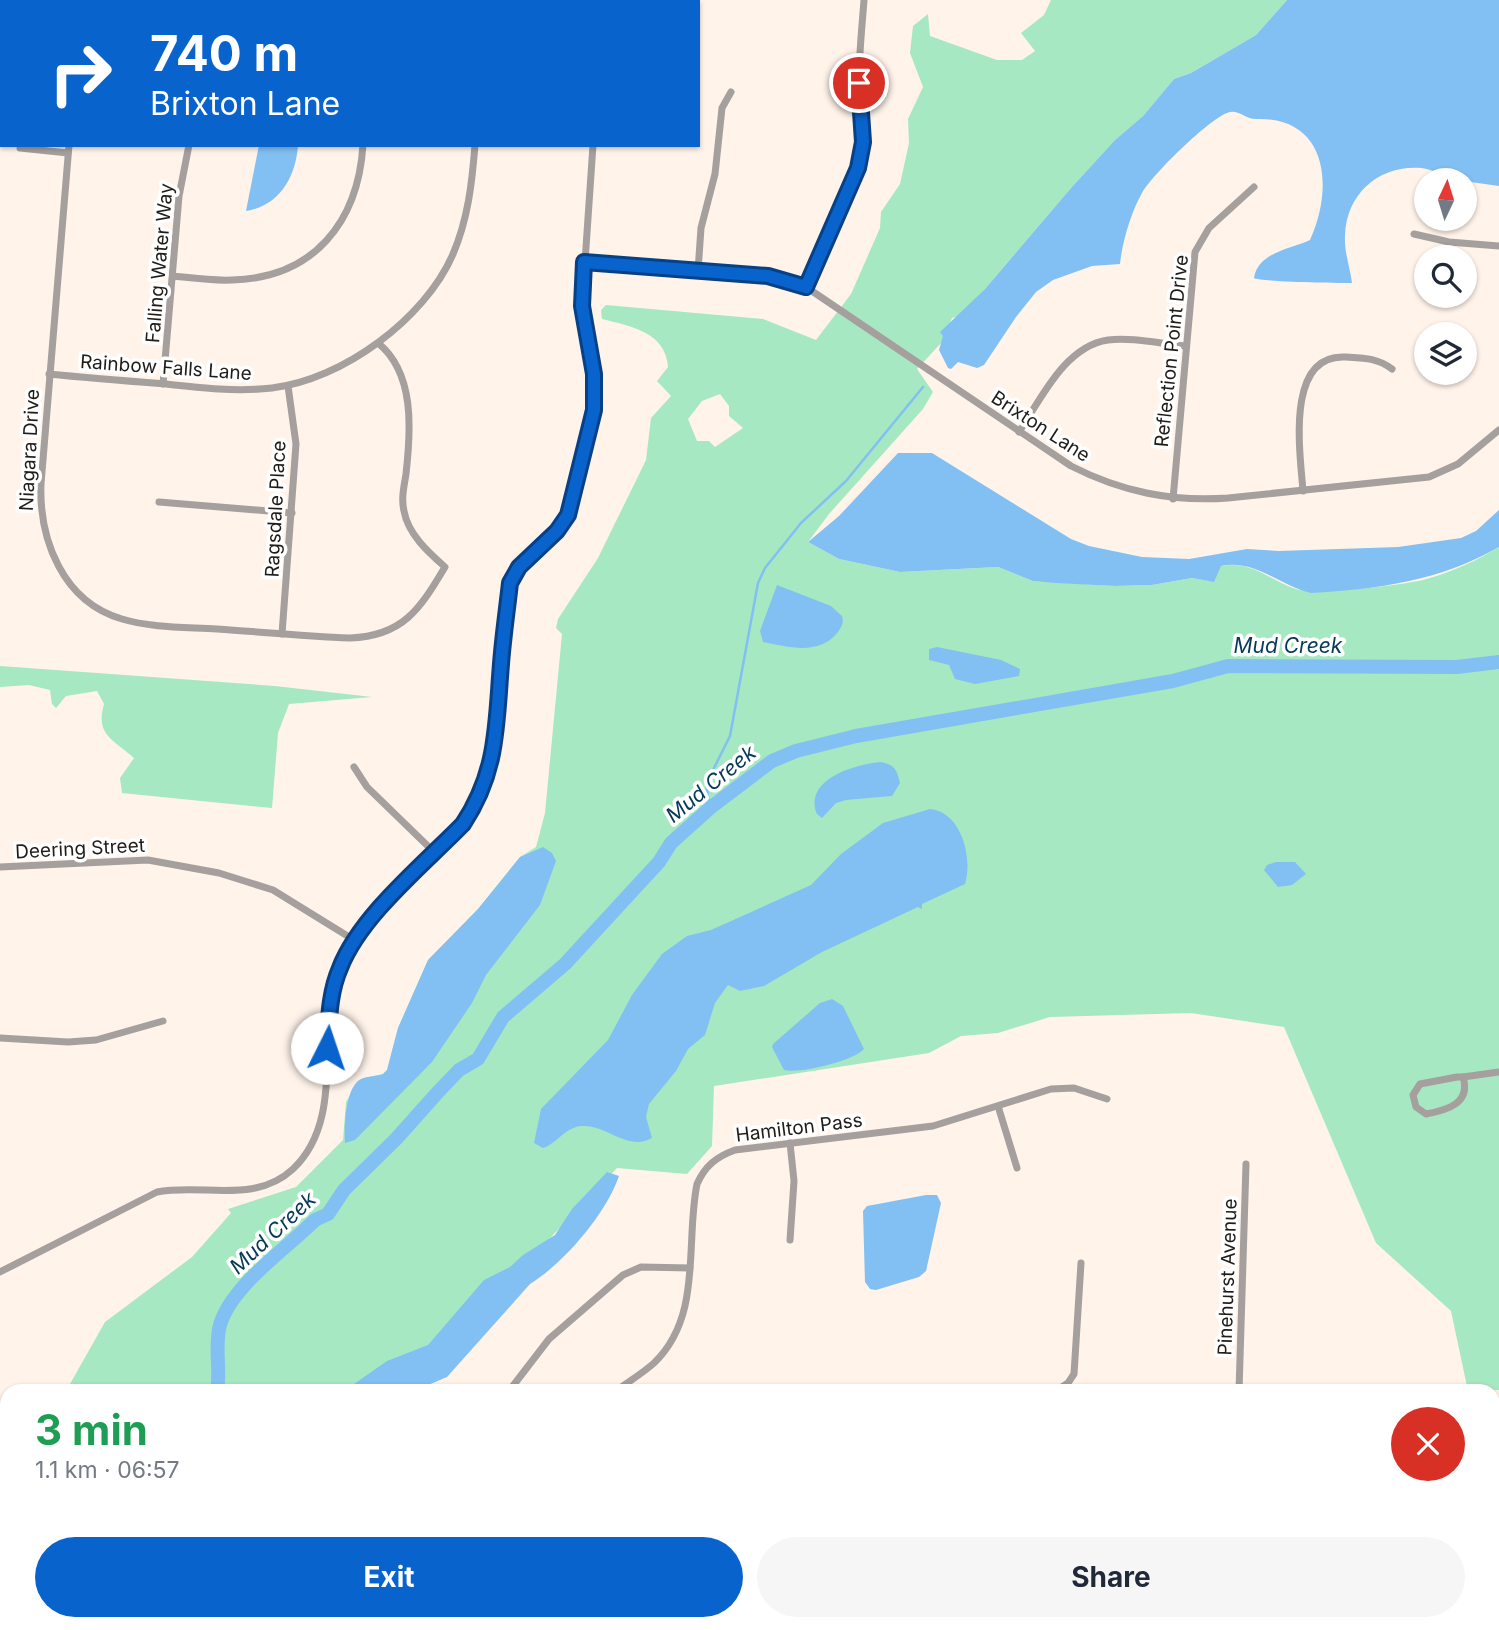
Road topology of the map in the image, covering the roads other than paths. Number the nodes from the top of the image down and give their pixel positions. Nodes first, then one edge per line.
1 (864, 0) edge
2 (731, 92) dead end
3 (189, 147) edge
4 (363, 147) edge
5 (475, 147) edge
6 (593, 147) edge
7 (20, 148) dead end
8 (68, 149) edge
9 (1254, 187) dead end
10 (1414, 234) dead end
11 (1499, 246) edge
12 (584, 262) junction
13 (698, 271) junction
14 (173, 276) junction
15 (806, 287) junction
16 (378, 343) junction
17 (1185, 346) junction
18 (1392, 369) dead end
19 (50, 374) junction
20 (163, 384) junction
21 (288, 386) junction
22 (1499, 430) edge
23 (1019, 432) junction
24 (1303, 491) junction
25 (1174, 499) junction
26 (159, 502) dead end
27 (292, 513) junction
28 (282, 634) junction
29 (354, 767) dead end
30 (434, 852) junction
31 (0, 867) edge
32 (354, 940) junction
33 (163, 1021) dead end
34 (0, 1038) edge
35 (1499, 1072) edge
36 (1463, 1077) junction
37 (1107, 1099) dead end
38 (998, 1106) junction
39 (790, 1143) junction
40 (1246, 1164) dead end
41 (1017, 1168) dead end
42 (790, 1240) dead end
43 (1081, 1263) dead end
44 (690, 1268) junction
45 (0, 1272) edge
46 (514, 1384) edge
47 (625, 1384) edge
48 (1067, 1384) edge
49 (1239, 1384) edge

1 - 15 street
2 - 13 street
3 - 14 street, Falling Water Way
4 - 14 street
5 - 16 street, Rainbow Falls Lane
6 - 12 street
7 - 8 street
8 - 19 street, Niagara Drive
9 - 17 street, Reflection Point Drive
10 - 11 street
12 - 13 street, Brixton Lane
12 - 30 street
13 - 15 street, Brixton Lane
14 - 20 street, Falling Water Way
15 - 23 street, Brixton Lane
16 - 21 street, Rainbow Falls Lane
16 - 28 street, Niagara Drive
17 - 23 street
17 - 25 street, Reflection Point Drive
18 - 24 street
19 - 20 street, Rainbow Falls Lane
19 - 28 street, Niagara Drive
20 - 21 street, Rainbow Falls Lane
21 - 27 street, Ragsdale Place
22 - 24 street, Brixton Lane
23 - 25 street, Brixton Lane
24 - 25 street, Brixton Lane
26 - 27 street
27 - 28 street, Ragsdale Place
29 - 30 street
30 - 32 street
31 - 32 street, Deering Street
32 - 45 street
33 - 34 street
35 - 36 street
36 - 36 street
37 - 38 street, Hamilton Pass
38 - 39 street, Hamilton Pass
38 - 41 street
39 - 42 street
39 - 44 street, Hamilton Pass
40 - 49 street, Pinehurst Avenue
43 - 48 street
44 - 46 street
44 - 47 street, Hamilton Pass

